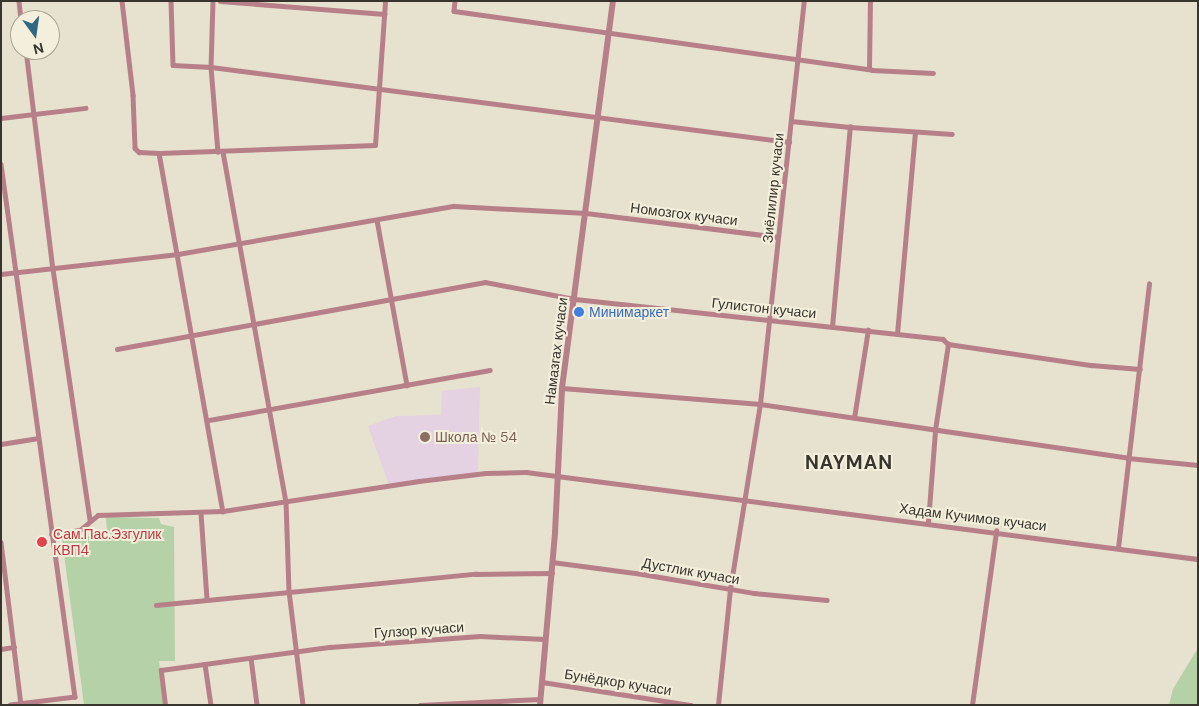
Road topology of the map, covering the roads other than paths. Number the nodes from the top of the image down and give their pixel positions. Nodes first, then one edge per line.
1 (122, 1) edge
2 (171, 1) edge
3 (213, 1) edge
4 (220, 1) edge
5 (385, 1) edge
6 (455, 1) edge
7 (613, 1) edge
8 (804, 1) edge
9 (870, 1) edge
10 (384, 14) junction
11 (609, 32) junction
12 (799, 58) junction
13 (28, 60) edge
14 (212, 67) junction
15 (869, 69) junction
16 (933, 73) dead end
17 (381, 88) junction
18 (85, 108) dead end
19 (36, 114) junction
20 (598, 117) junction
21 (1, 118) edge
22 (791, 121) junction
23 (850, 127) junction
24 (915, 133) junction
25 (952, 134) dead end
26 (789, 142) junction
27 (220, 152) junction
28 (159, 154) junction
29 (1, 164) edge
30 (586, 213) junction
31 (377, 220) junction
32 (778, 237) junction
33 (238, 243) junction
34 (178, 254) junction
35 (53, 269) junction
36 (14, 273) junction
37 (1, 274) edge
38 (1149, 284) dead end
39 (392, 297) junction
40 (575, 299) junction
41 (770, 320) junction
42 (253, 323) junction
43 (832, 327) junction
44 (868, 330) junction
45 (897, 334) junction
46 (192, 335) junction
47 (948, 344) junction
48 (117, 349) dead end
49 (1140, 369) junction
50 (490, 370) dead end
51 (407, 385) junction
52 (562, 388) junction
53 (760, 404) junction
54 (269, 410) junction
55 (854, 418) junction
56 (209, 420) junction
57 (935, 430) junction
58 (37, 438) junction
59 (1, 444) edge
60 (1128, 458) junction
61 (1198, 465) edge
62 (556, 476) junction
63 (286, 501) junction
64 (745, 502) junction
65 (222, 512) junction
66 (201, 513) junction
67 (90, 519) junction
68 (928, 522) junction
69 (996, 531) junction
70 (51, 534) junction
71 (1, 542) edge
72 (1, 546) edge
73 (1118, 548) junction
74 (1198, 558) edge
75 (552, 562) junction
76 (552, 573) junction
77 (730, 589) junction
78 (289, 591) junction
79 (8, 597) junction
80 (1, 598) edge
81 (207, 599) junction
82 (827, 600) dead end
83 (156, 605) dead end
84 (544, 639) junction
85 (14, 647) junction
86 (1, 649) edge
87 (295, 652) junction
88 (251, 658) junction
89 (205, 664) junction
90 (542, 682) junction
91 (75, 697) junction
92 (540, 702) edge
93 (21, 704) edge
94 (10, 705) edge
95 (76, 705) edge
96 (165, 705) edge
97 (211, 705) edge
98 (257, 705) edge
99 (303, 705) edge
100 (420, 705) edge
101 (691, 705) edge
102 (718, 705) edge
103 (972, 705) edge

1 - 28 street
2 - 14 street
3 - 14 street
4 - 10 street
5 - 10 street
6 - 11 street
7 - 11 street, Намазгах кучаси
8 - 12 street, Зиёлилир кучаси
9 - 15 street
10 - 17 street
11 - 12 street
11 - 20 street, Намазгах кучаси
12 - 15 street
12 - 22 street, Зиёлилир кучаси
13 - 19 street
14 - 17 street
14 - 27 street
15 - 16 street
17 - 20 street
17 - 27 street
18 - 19 street
19 - 21 street
19 - 35 street
20 - 26 street
20 - 30 street, Намазгах кучаси
22 - 23 street
22 - 26 street, Зиёлилир кучаси
23 - 24 street
23 - 43 street
24 - 25 street
24 - 45 street
26 - 32 street, Зиёлилир кучаси
27 - 28 street
27 - 33 street
28 - 34 street
29 - 36 street
30 - 31 street, Номозгох кучаси
30 - 32 street, Номозгох кучаси
30 - 40 street, Намазгах кучаси
31 - 33 street, Номозгох кучаси
31 - 39 street
32 - 41 street, Зиёлилир кучаси
33 - 34 street, Номозгох кучаси
33 - 42 street
34 - 35 street, Номозгох кучаси
34 - 46 street
35 - 36 street, Номозгох кучаси
35 - 67 street
36 - 37 street, Номозгох кучаси
36 - 58 street
38 - 49 street
39 - 40 street, Гулистон кучаси
39 - 42 street, Гулистон кучаси
39 - 51 street
40 - 41 street, Гулистон кучаси
40 - 52 street, Намазгах кучаси
41 - 43 street, Гулистон кучаси
41 - 53 street, Зиёлилир кучаси
42 - 46 street, Гулистон кучаси
42 - 54 street
43 - 44 street, Гулистон кучаси
44 - 45 street, Гулистон кучаси
44 - 55 street
45 - 47 street, Гулистон кучаси
46 - 48 street, Гулистон кучаси
46 - 56 street
47 - 49 street, Гулистон кучаси
47 - 57 street
49 - 60 street
50 - 51 street
51 - 54 street
52 - 53 street
52 - 62 street, Намазгах кучаси
53 - 55 street
53 - 64 street, Зиёлилир кучаси
54 - 56 street
54 - 63 street
55 - 57 street
56 - 65 street
57 - 60 street
57 - 68 street
58 - 59 street
58 - 70 street
60 - 61 street
60 - 73 street
62 - 63 street, Хадам Кучимов кучаси
62 - 64 street, Хадам Кучимов кучаси
62 - 75 street, Намазгах кучаси
63 - 65 street, Хадам Кучимов кучаси
63 - 78 street
64 - 68 street, Хадам Кучимов кучаси
64 - 77 street, Зиёлилир кучаси
65 - 66 street, Хадам Кучимов кучаси
66 - 67 street, Хадам Кучимов кучаси
66 - 81 street
67 - 70 street
68 - 69 street, Хадам Кучимов кучаси
69 - 73 street, Хадам Кучимов кучаси
69 - 103 street
70 - 91 street
71 - 72 street
72 - 79 street
73 - 74 street, Хадам Кучимов кучаси
75 - 76 street, Намазгах кучаси
75 - 77 street, Дустлик кучаси
76 - 78 street
76 - 84 street, Намазгах кучаси
77 - 82 street, Дустлик кучаси
77 - 102 street, Зиёлилир кучаси
78 - 81 street
78 - 87 street
79 - 80 street
79 - 85 street
81 - 83 street
84 - 87 street, Гулзор кучаси
84 - 90 street, Намазгах кучаси
85 - 86 street
85 - 93 street
87 - 88 street, Гулзор кучаси
87 - 99 street
88 - 89 street, Гулзор кучаси
88 - 98 street
89 - 96 street, Гулзор кучаси
89 - 97 street
90 - 92 street, Намазгах кучаси
90 - 101 street, Бунёдкор кучаси
91 - 93 street
91 - 95 street
92 - 100 street
93 - 94 street

